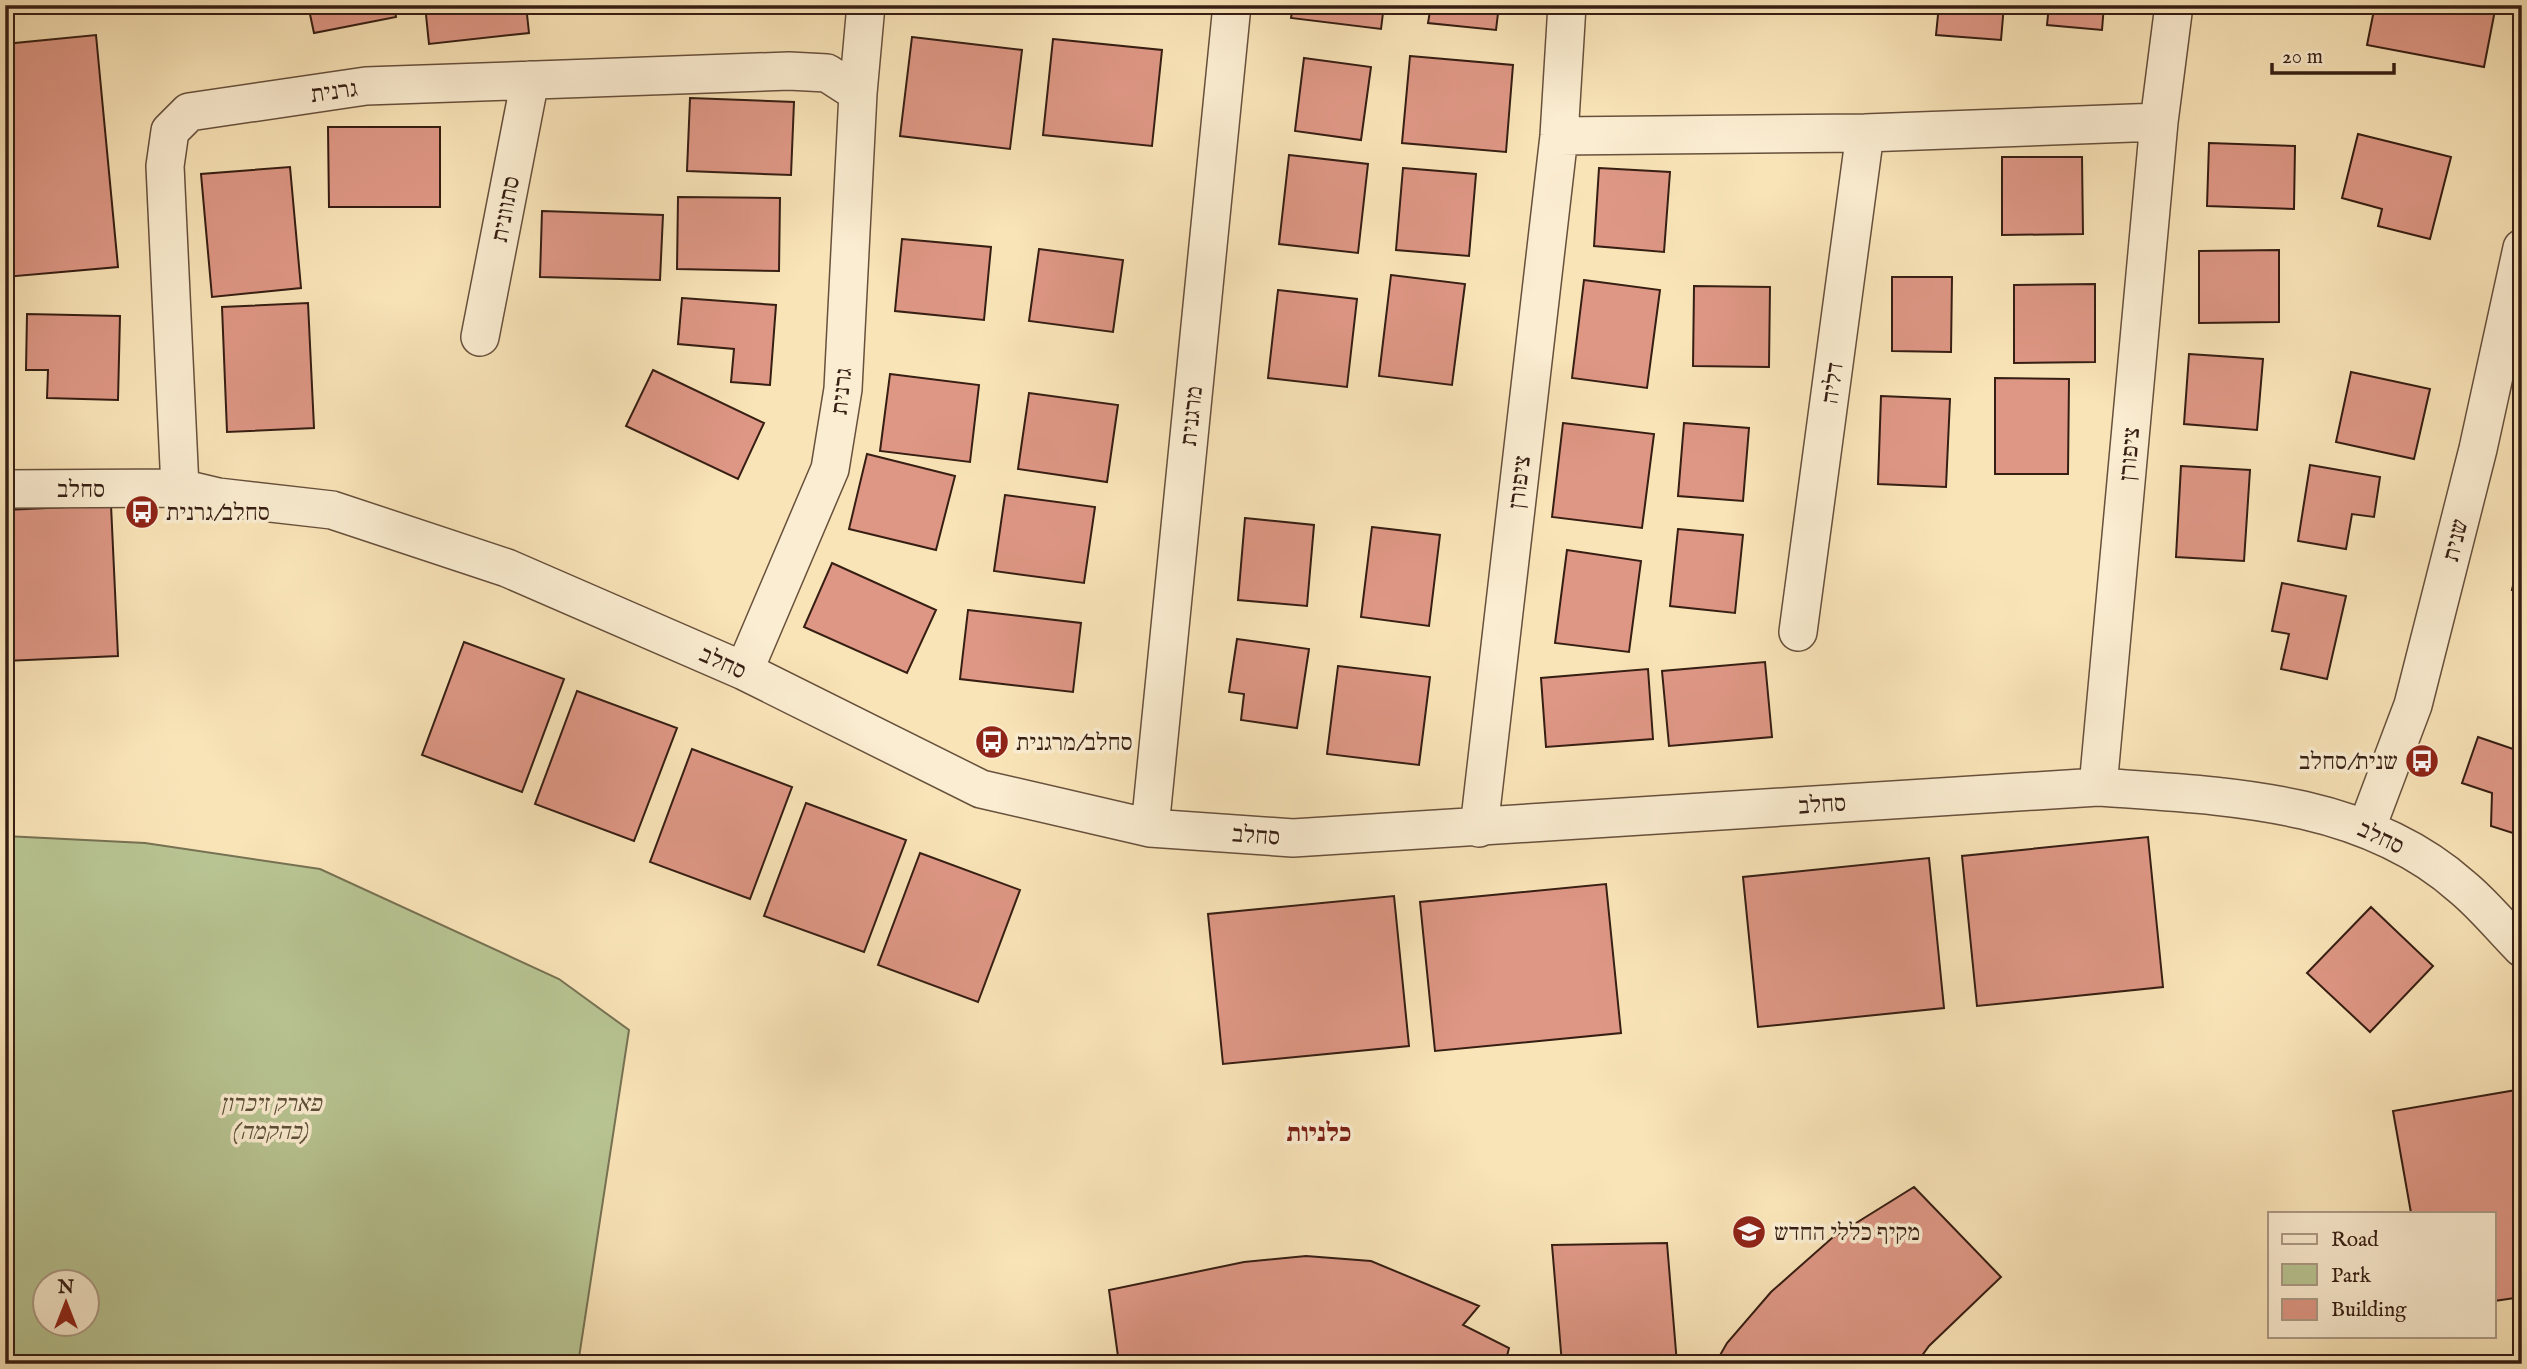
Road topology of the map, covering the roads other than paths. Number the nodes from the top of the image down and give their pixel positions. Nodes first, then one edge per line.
1 (866, 5) edge
2 (1232, 5) edge
3 (1567, 5) edge
4 (2174, 5) edge
5 (530, 80) junction
6 (858, 93) junction
7 (2159, 122) junction
8 (1865, 134) junction
9 (1559, 135) junction
10 (2522, 248) edge
11 (480, 337) dead end
12 (180, 488) junction
13 (5, 489) edge
14 (1798, 632) dead end
15 (744, 671) junction
16 (2098, 787) junction
17 (2367, 827) junction
18 (1150, 828) junction
19 (1479, 828) junction
20 (2522, 948) edge

1 - 6 street, גרנית
2 - 18 street, מרגנית
3 - 9 street, ציפורן
4 - 7 street, ציפורן
5 - 6 street, גרנית
5 - 11 street, סתוונית
5 - 12 street, גרנית
6 - 15 street, גרנית
7 - 8 street
7 - 16 street, ציפורן
8 - 9 street
8 - 14 street, דליה
9 - 19 street, ציפורן
10 - 17 street, שנית
12 - 13 street, סחלב
12 - 15 street, סחלב
15 - 18 street, סחלב
16 - 17 street, סחלב
16 - 19 street, סחלב
17 - 20 street, סחלב
18 - 19 street, סחלב

